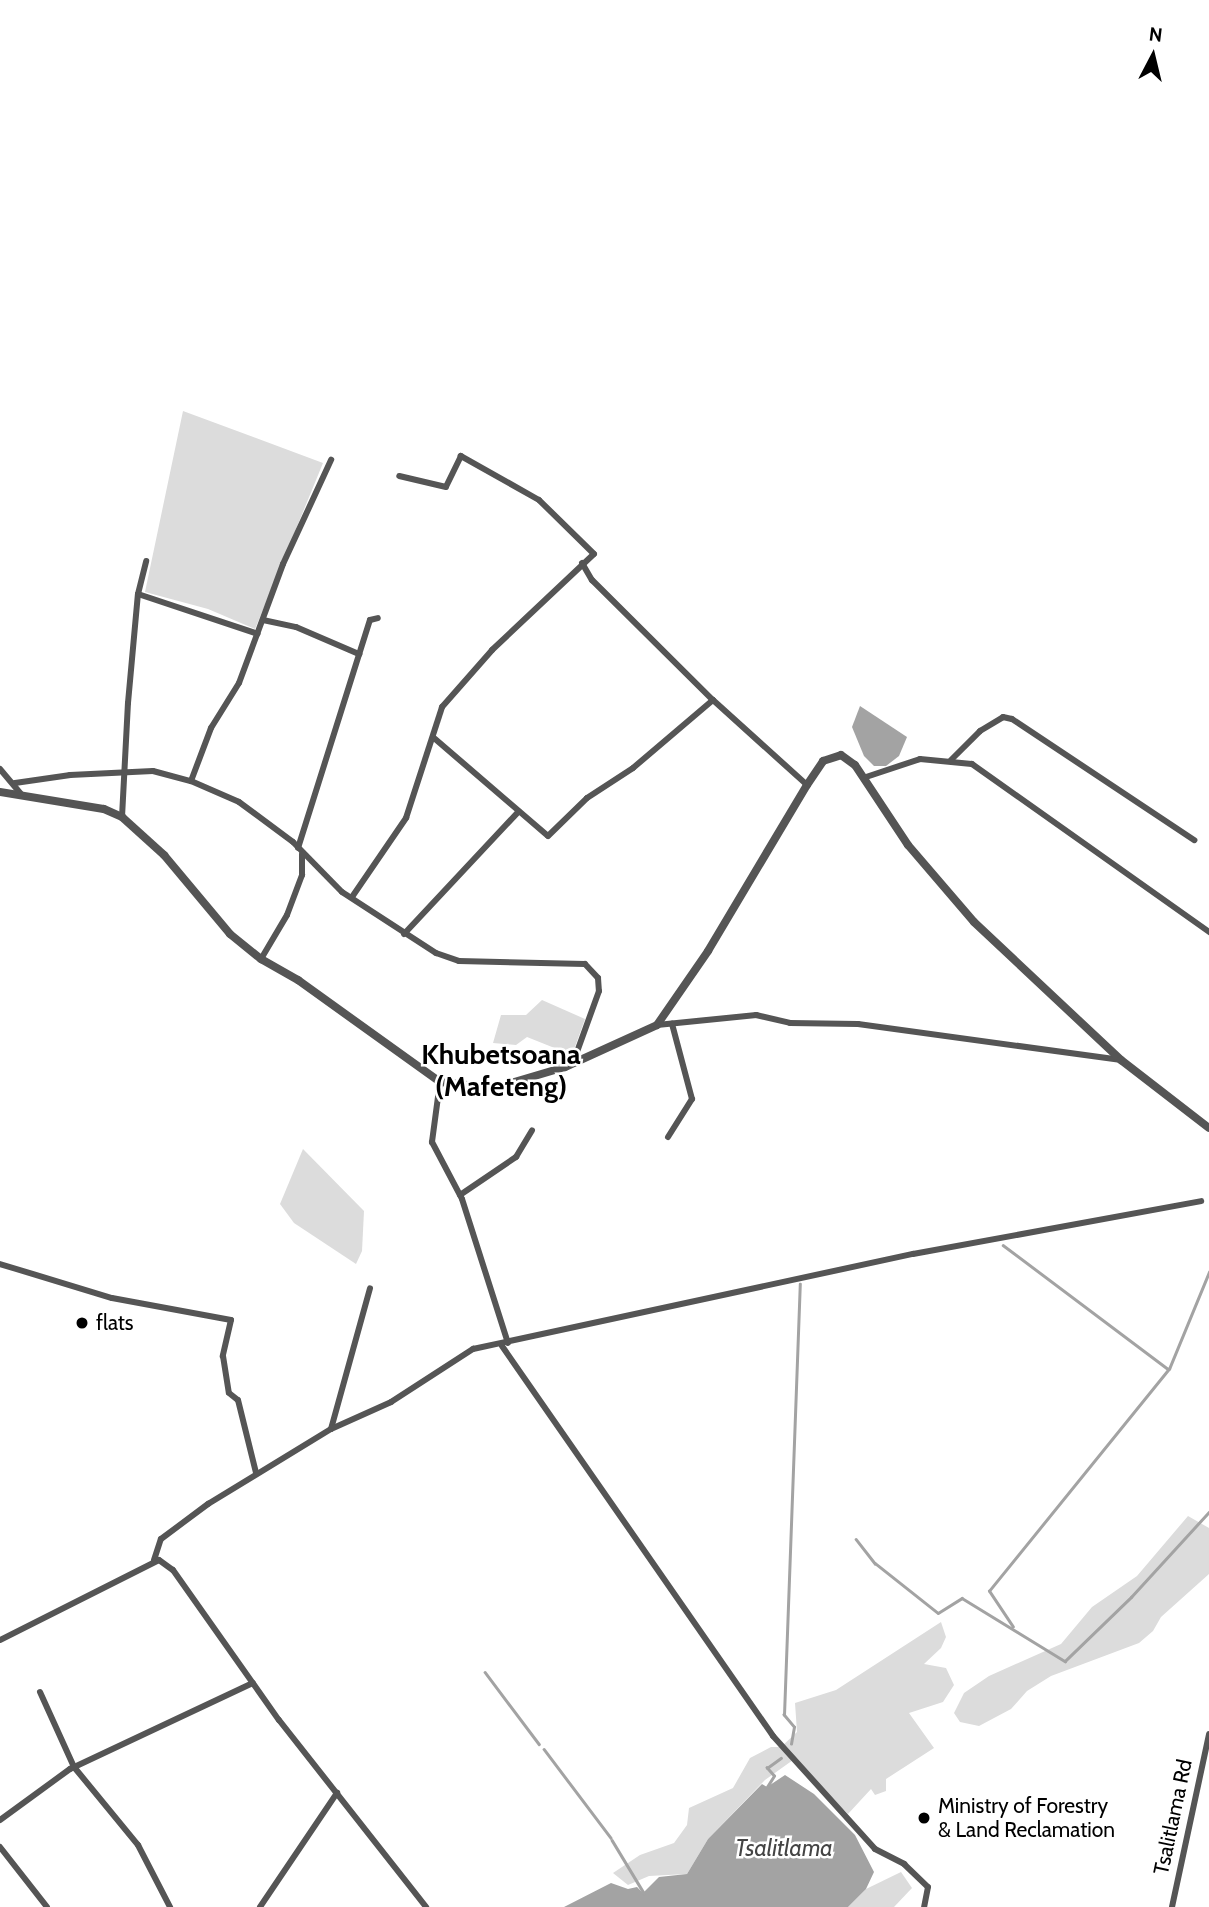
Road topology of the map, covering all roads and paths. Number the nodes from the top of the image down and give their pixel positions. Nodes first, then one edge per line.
1 (331, 460) dead end
2 (399, 477) dead end
3 (146, 561) dead end
4 (582, 562) junction
5 (138, 594) junction
6 (378, 618) dead end
7 (263, 620) junction
8 (258, 634) junction
9 (359, 654) junction
10 (713, 700) junction
11 (434, 738) junction
12 (951, 760) junction
13 (0, 769) edge
14 (128, 772) junction
15 (863, 778) junction
16 (191, 781) junction
17 (15, 783) junction
18 (807, 785) junction
19 (0, 792) edge
20 (22, 795) junction
21 (519, 811) junction
22 (122, 817) junction
23 (1194, 840) dead end
24 (300, 851) junction
25 (352, 897) junction
26 (1209, 932) edge
27 (404, 934) junction
28 (261, 959) junction
29 (657, 1024) junction
30 (673, 1024) junction
31 (1121, 1060) junction
32 (573, 1063) junction
33 (440, 1082) junction
34 (1209, 1128) edge
35 (532, 1130) dead end
36 (668, 1137) dead end
37 (460, 1195) junction
38 (1201, 1201) dead end
39 (0, 1264) edge
40 (370, 1288) dead end
41 (505, 1344) junction
42 (331, 1429) junction
43 (256, 1473) junction
44 (154, 1560) junction
45 (0, 1640) edge
46 (253, 1683) junction
47 (40, 1692) dead end
48 (1209, 1734) edge
49 (74, 1767) junction
50 (337, 1793) junction
51 (0, 1820) edge
52 (0, 1847) edge
53 (47, 1907) edge
54 (170, 1907) edge
55 (260, 1907) edge
56 (426, 1907) edge
57 (924, 1907) edge
58 (1172, 1907) edge

1 - 7 street
2 - 4 street
3 - 5 street
4 - 10 street
4 - 11 street
5 - 8 street
5 - 14 street
6 - 9 street
7 - 8 street
7 - 9 street
8 - 16 street
9 - 24 street
10 - 18 street
10 - 21 street
11 - 21 street
11 - 25 street
12 - 15 street
12 - 23 street
12 - 26 street
13 - 17 street
14 - 16 street
14 - 17 street
14 - 22 street
15 - 18 street
15 - 31 street
16 - 24 street
17 - 20 street
18 - 29 street
19 - 20 street
20 - 22 street
21 - 27 street
22 - 28 street
24 - 25 street
24 - 28 street
25 - 27 street
27 - 32 street
28 - 33 street
29 - 30 street
29 - 32 street
30 - 31 street
30 - 36 street
31 - 34 street
32 - 33 street
33 - 37 street
35 - 37 street
37 - 41 street
38 - 41 street
39 - 43 street
40 - 42 street
41 - 42 street
41 - 57 street
42 - 43 street
43 - 44 street
44 - 45 street
44 - 46 street
46 - 49 street
46 - 50 street
47 - 49 street
48 - 58 street, Tsalitlama Rd
49 - 51 street
49 - 54 street
50 - 55 street
50 - 56 street
52 - 53 street

